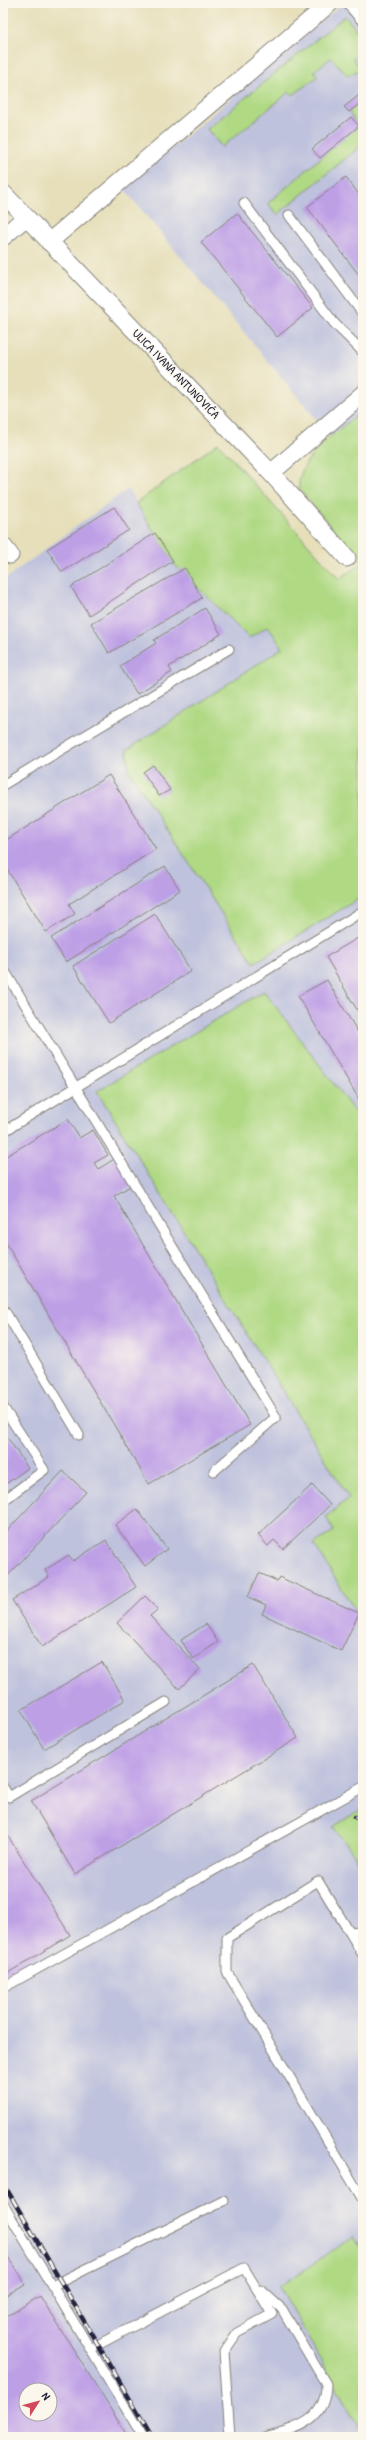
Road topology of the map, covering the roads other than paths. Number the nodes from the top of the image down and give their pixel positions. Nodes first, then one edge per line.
1 (330, 3) edge
2 (352, 3) edge
3 (363, 16) edge
4 (3, 193) edge
5 (244, 204) dead end
6 (290, 216) dead end
7 (26, 217) junction
8 (3, 237) edge
9 (49, 242) junction
10 (363, 314) edge
11 (363, 352) edge
12 (363, 394) edge
13 (271, 472) junction
14 (347, 558) dead end
15 (229, 649) dead end
16 (3, 785) edge
17 (363, 911) edge
18 (3, 968) edge
19 (75, 1088) junction
20 (3, 1132) edge
21 (3, 1308) edge
22 (3, 1407) edge
23 (79, 1435) dead end
24 (214, 1471) dead end
25 (3, 1501) edge
26 (166, 1702) dead end
27 (3, 1787) edge
28 (363, 1787) edge
29 (363, 1932) edge
30 (350, 1933) junction
31 (363, 1955) edge
32 (3, 1988) edge
33 (363, 2200) edge
34 (224, 2201) dead end
35 (3, 2204) edge
36 (253, 2284) junction
37 (52, 2286) junction
38 (90, 2349) junction
39 (143, 2437) edge
40 (230, 2437) edge
41 (265, 2437) edge

1 - 9 street
2 - 3 street
4 - 7 street, ULICA IVANA ANTUNOVIĆA
5 - 11 lane
6 - 10 lane
7 - 8 street
7 - 9 street, ULICA IVANA ANTUNOVIĆA
9 - 13 street, ULICA IVANA ANTUNOVIĆA
12 - 13 street
13 - 14 street, ULICA IVANA ANTUNOVIĆA
15 - 16 lane
17 - 19 lane
18 - 19 lane
19 - 20 lane
19 - 24 lane
21 - 23 lane
22 - 25 lane
26 - 27 lane
28 - 32 lane
29 - 30 lane
30 - 31 lane
30 - 33 lane
34 - 37 lane
35 - 37 lane
36 - 38 lane
36 - 40 lane
36 - 41 lane
37 - 38 lane
38 - 39 lane

